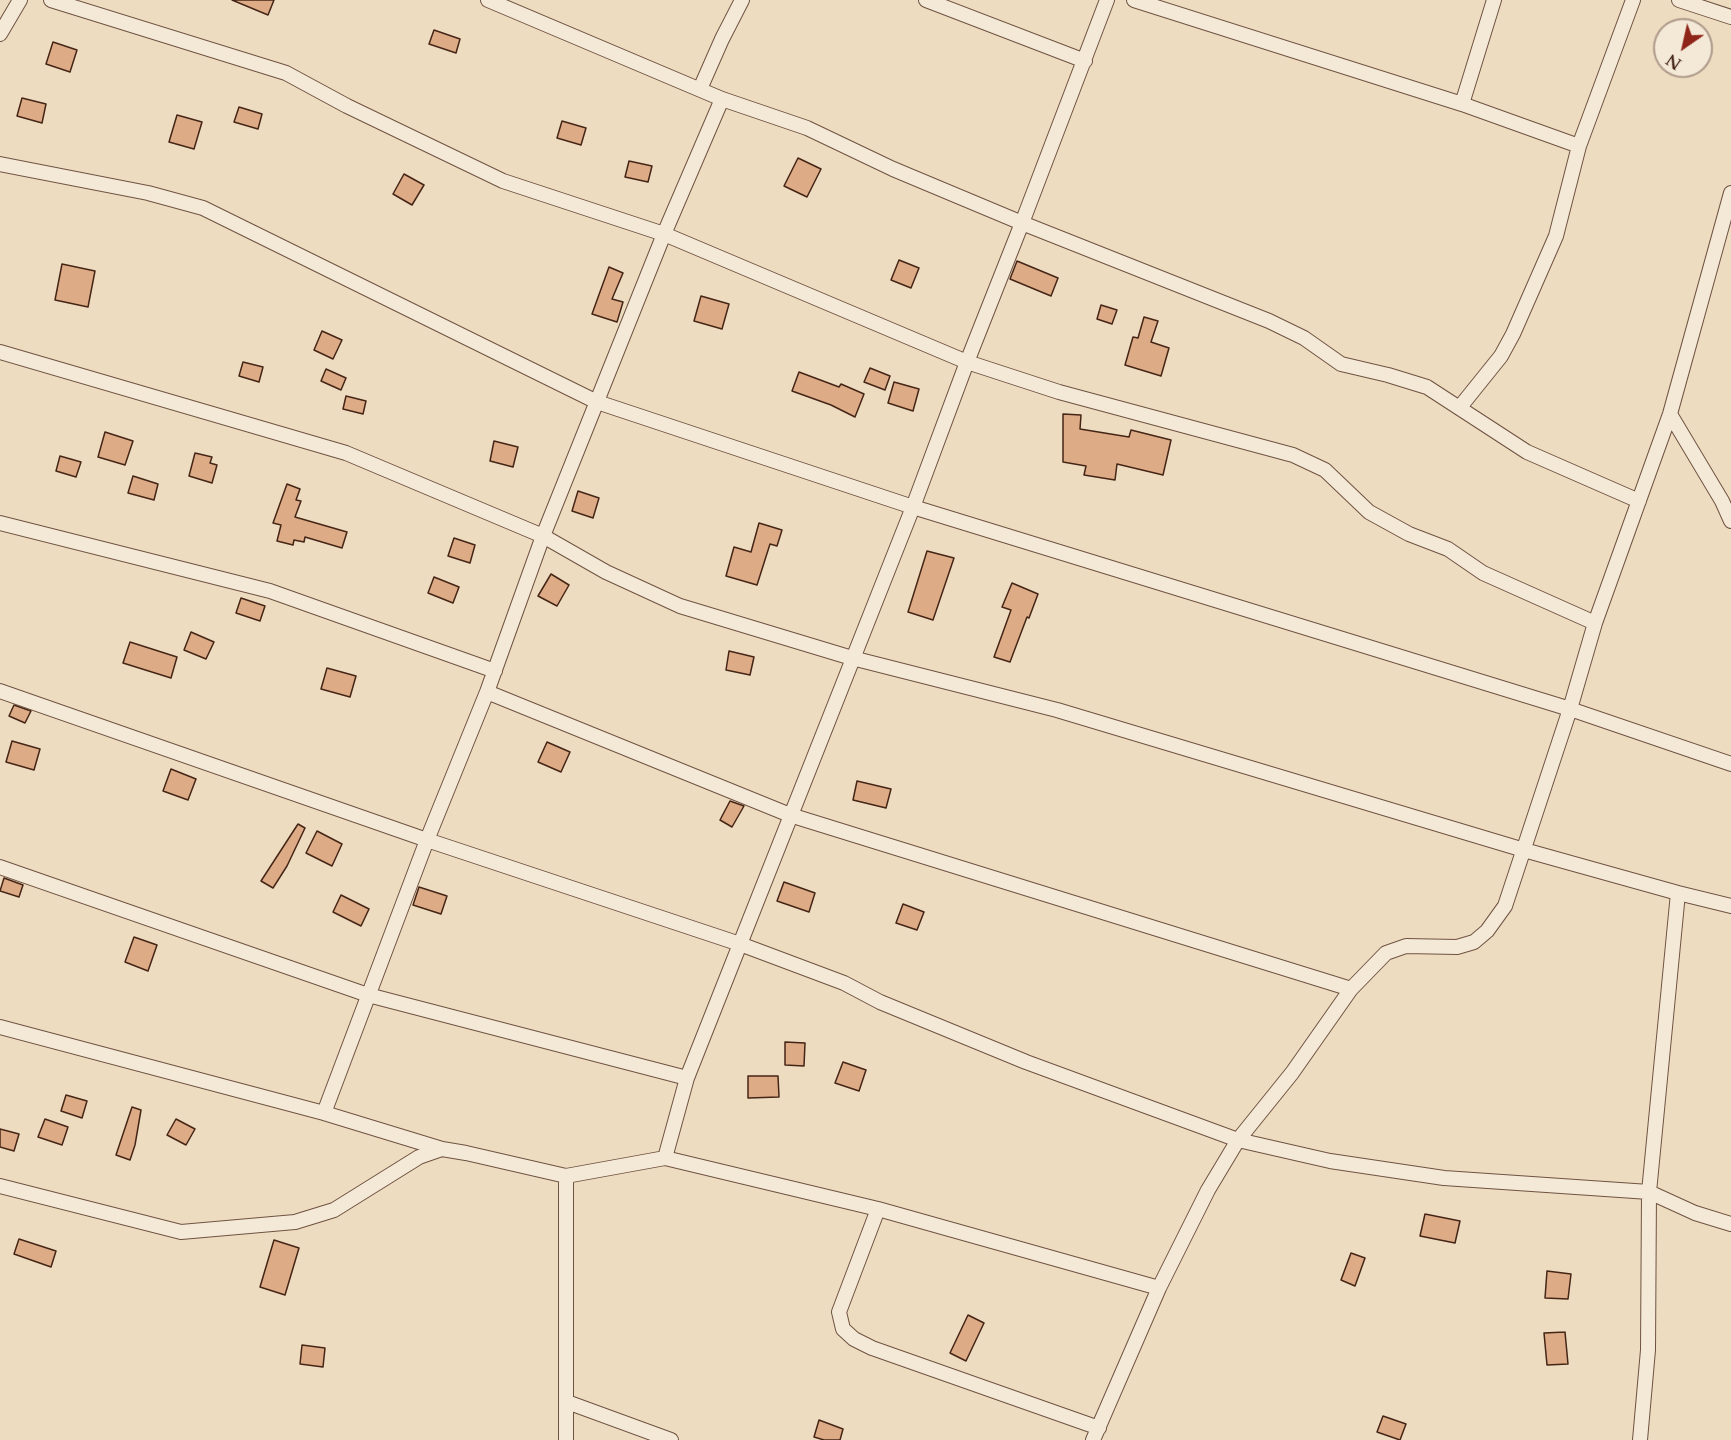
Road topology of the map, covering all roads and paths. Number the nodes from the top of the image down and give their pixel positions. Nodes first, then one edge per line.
1 (20, 0) edge
2 (51, 0) edge
3 (488, 0) edge
4 (742, 0) edge
5 (926, 0) edge
6 (1107, 0) edge
7 (1134, 0) edge
8 (1494, 0) edge
9 (1633, 0) edge
10 (1679, 0) edge
11 (1731, 17) edge
12 (0, 34) edge
13 (1085, 61) junction
14 (700, 89) junction
15 (722, 99) junction
16 (1461, 104) junction
17 (1579, 146) junction
18 (0, 164) edge
19 (1731, 193) edge
20 (1022, 223) junction
21 (664, 234) junction
22 (0, 352) edge
23 (967, 362) junction
24 (597, 402) junction
25 (1460, 407) junction
26 (1670, 414) junction
27 (1640, 501) junction
28 (913, 507) junction
29 (1731, 520) edge
30 (0, 523) edge
31 (543, 536) junction
32 (1595, 623) junction
33 (852, 658) junction
34 (495, 671) junction
35 (0, 691) edge
36 (487, 692) junction
37 (1570, 709) junction
38 (1731, 764) edge
39 (790, 815) junction
40 (427, 840) junction
41 (1524, 850) junction
42 (0, 867) edge
43 (1678, 893) junction
44 (1728, 903) edge
45 (740, 944) junction
46 (1351, 989) junction
47 (368, 995) junction
48 (0, 1028) edge
49 (687, 1078) junction
50 (324, 1113) junction
51 (1238, 1140) junction
52 (442, 1149) junction
53 (665, 1158) junction
54 (566, 1176) junction
55 (0, 1186) edge
56 (1649, 1192) junction
57 (878, 1209) junction
58 (1731, 1224) edge
59 (1159, 1288) junction
60 (567, 1402) junction
61 (1096, 1434) edge
62 (566, 1440) edge
63 (671, 1440) edge
64 (1640, 1440) edge

1 - 12 street
2 - 21 street
3 - 14 street
4 - 14 street
5 - 13 street
6 - 13 street
7 - 16 street
8 - 16 street
9 - 17 street
10 - 11 street
13 - 20 street
14 - 15 street
15 - 20 street
15 - 21 street
16 - 17 street
17 - 25 street
18 - 24 street
19 - 26 street
20 - 23 street
20 - 25 street
21 - 23 street
21 - 24 street
22 - 31 street
23 - 28 street
23 - 32 street
24 - 28 street
24 - 31 street
25 - 27 street
26 - 27 street
26 - 29 street
27 - 32 street
28 - 33 street
28 - 37 street
30 - 34 street
31 - 33 street
31 - 34 street
32 - 37 street
33 - 39 street
33 - 41 street
34 - 36 street
35 - 40 street
36 - 39 street
36 - 40 street
37 - 38 street
37 - 41 street
39 - 45 street
39 - 46 street
40 - 45 street
40 - 47 street
41 - 43 street
41 - 46 street
42 - 47 street
43 - 44 street
43 - 56 street
45 - 49 street
45 - 51 street
46 - 51 street
47 - 49 street
47 - 50 street
48 - 50 street
49 - 53 street
50 - 52 street
51 - 56 street
51 - 59 street
52 - 54 street
52 - 55 street
53 - 54 street
53 - 57 street
54 - 60 street
56 - 58 street
56 - 64 street
57 - 59 street
57 - 61 street
59 - 61 street
60 - 62 street
60 - 63 street

